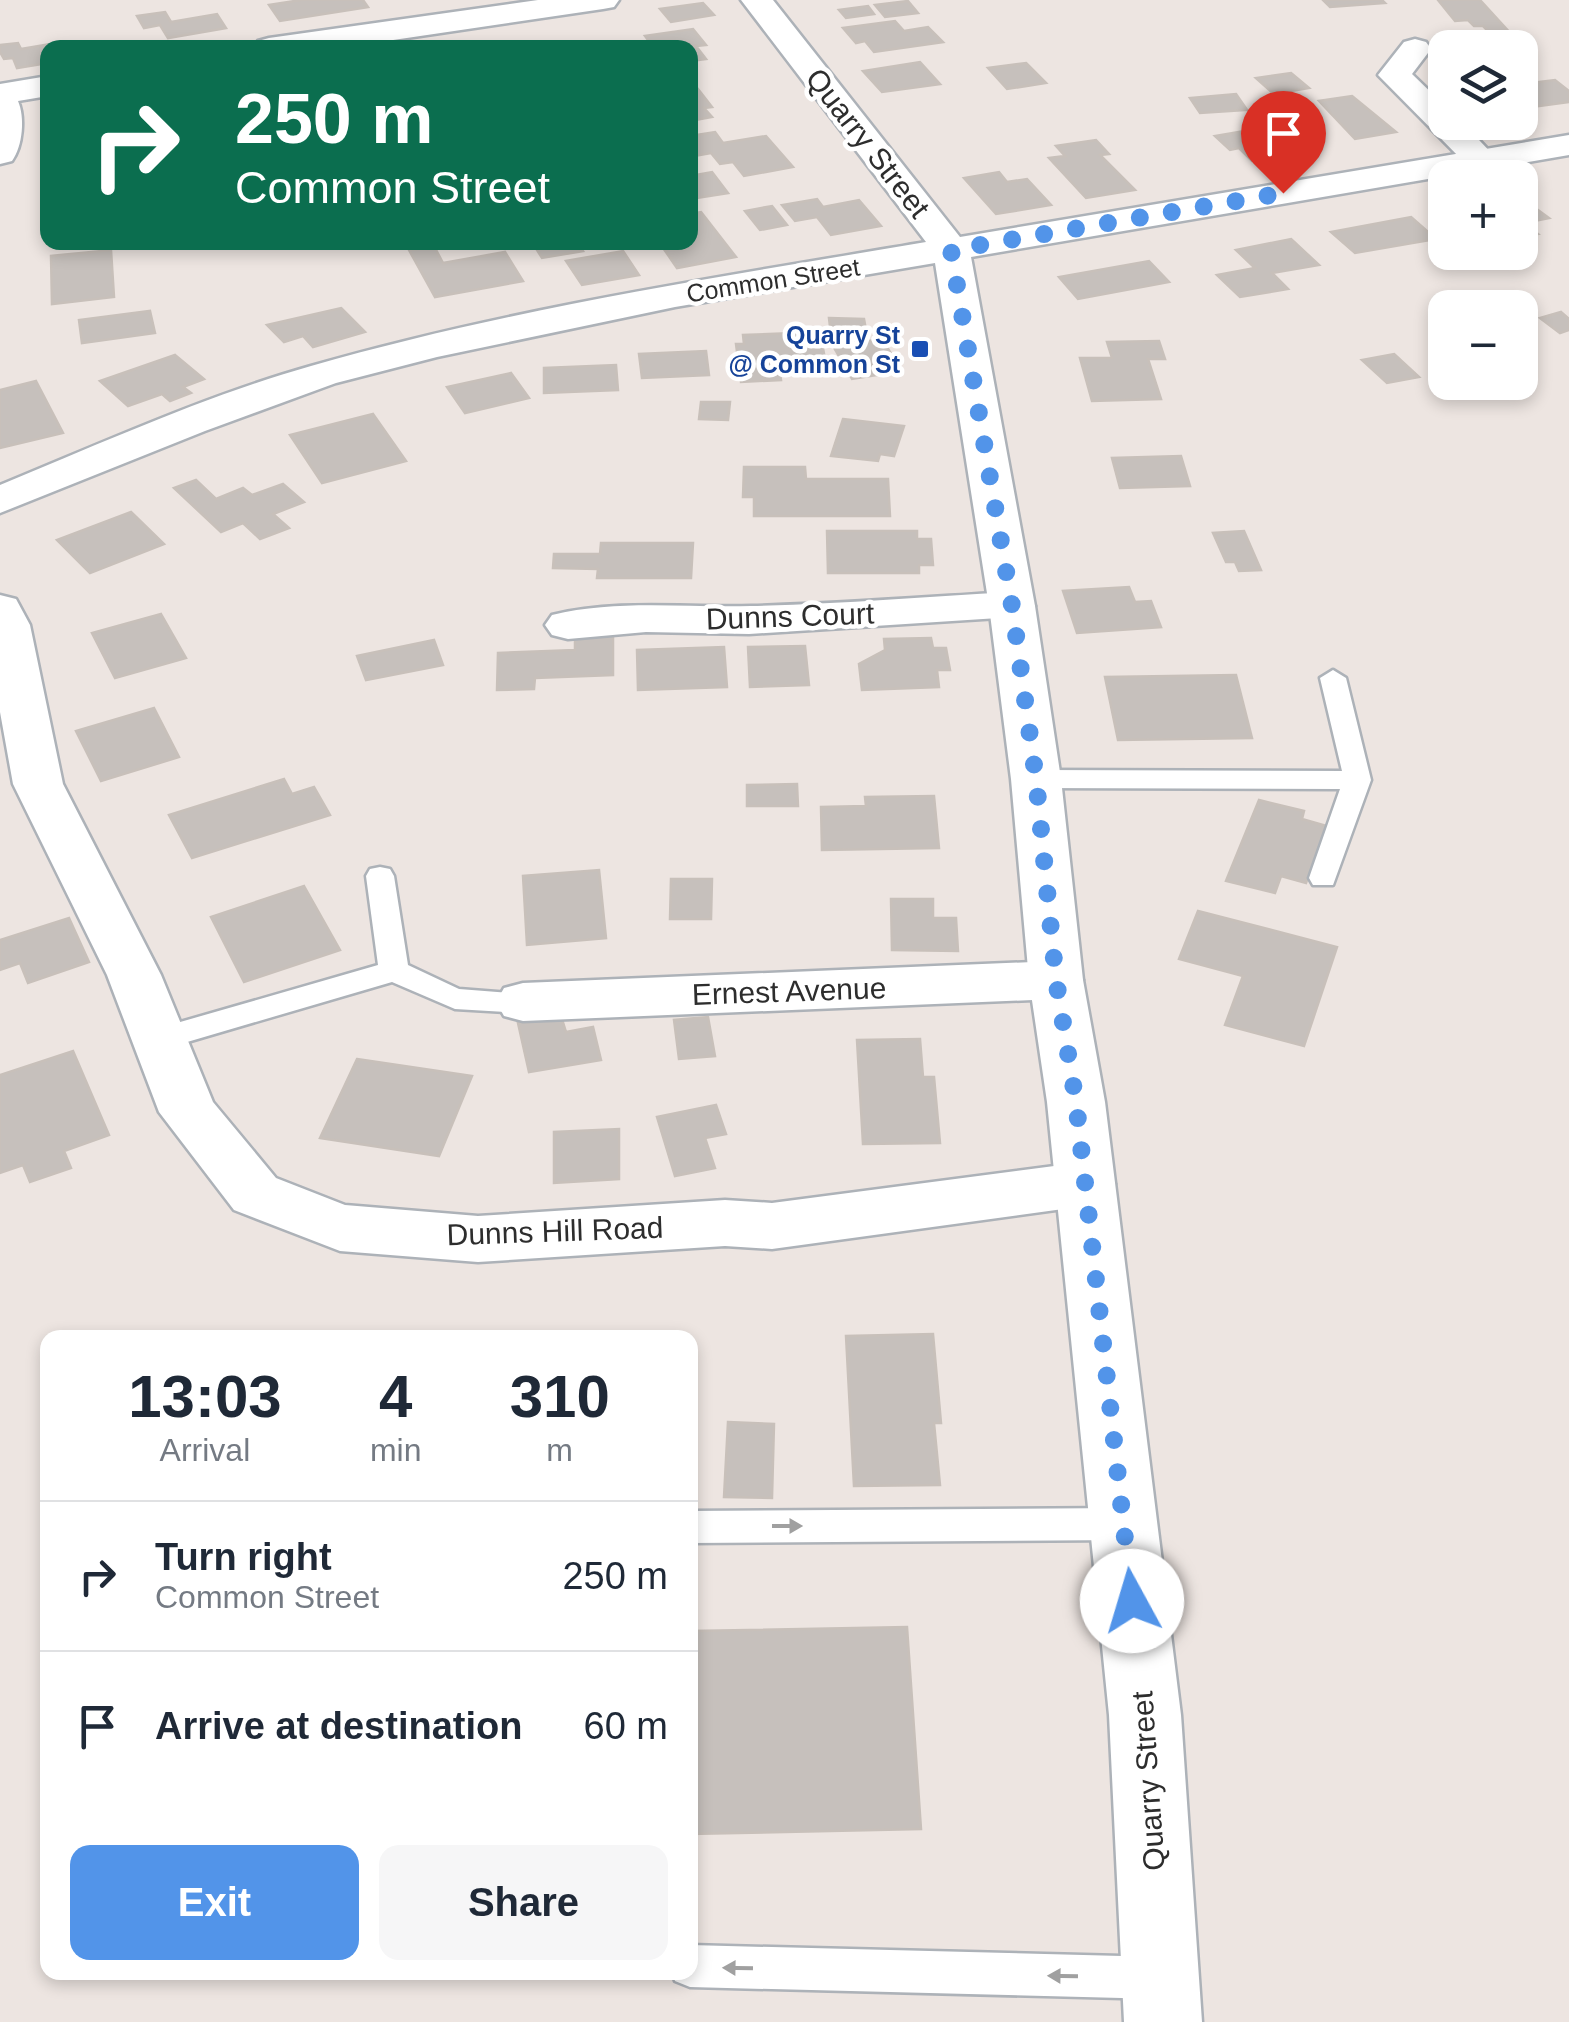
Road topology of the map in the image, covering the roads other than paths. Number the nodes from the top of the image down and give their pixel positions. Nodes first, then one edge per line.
1 (603, 0) edge
2 (757, 0) edge
3 (325, 40) edge
4 (1415, 48) dead end
5 (40, 88) edge
6 (0, 96) edge
7 (1569, 146) edge
8 (0, 154) edge
9 (1480, 160) joint
10 (1428, 169) edge
11 (951, 250) junction
12 (0, 500) edge
13 (1012, 606) junction
14 (0, 609) edge
15 (568, 625) dead end
16 (1333, 678) dead end
17 (1036, 779) junction
18 (1357, 780) junction
19 (19, 790) edge
20 (380, 876) dead end
21 (1323, 878) dead end
22 (394, 971) junction
23 (1056, 980) junction
24 (523, 1002) joint
25 (160, 1039) junction
26 (1085, 1184) junction
27 (1124, 1524) junction
28 (698, 1527) edge
29 (698, 1967) edge
30 (1162, 2000) edge

1 - 3 street
2 - 11 street, Quarry Street
4 - 9 street
5 - 6 street
6 - 8 street
7 - 9 street, Common Street
10 - 11 street, Common Street
11 - 12 street, Common Street
11 - 13 street, Quarry Street
13 - 15 street, Dunns Court
13 - 17 street, Quarry Street
14 - 19 street, Dunns Hill Road
16 - 18 lane
17 - 18 lane
17 - 23 street, Quarry Street
18 - 21 lane
19 - 25 street, Dunns Hill Road
20 - 22 lane
22 - 24 lane
22 - 25 lane
23 - 24 street, Ernest Avenue
23 - 26 street, Quarry Street
25 - 26 street, Dunns Hill Road
26 - 27 street, Quarry Street
28 -> 27 lane
27 - 30 street, Quarry Street
30 -> 29 lane

